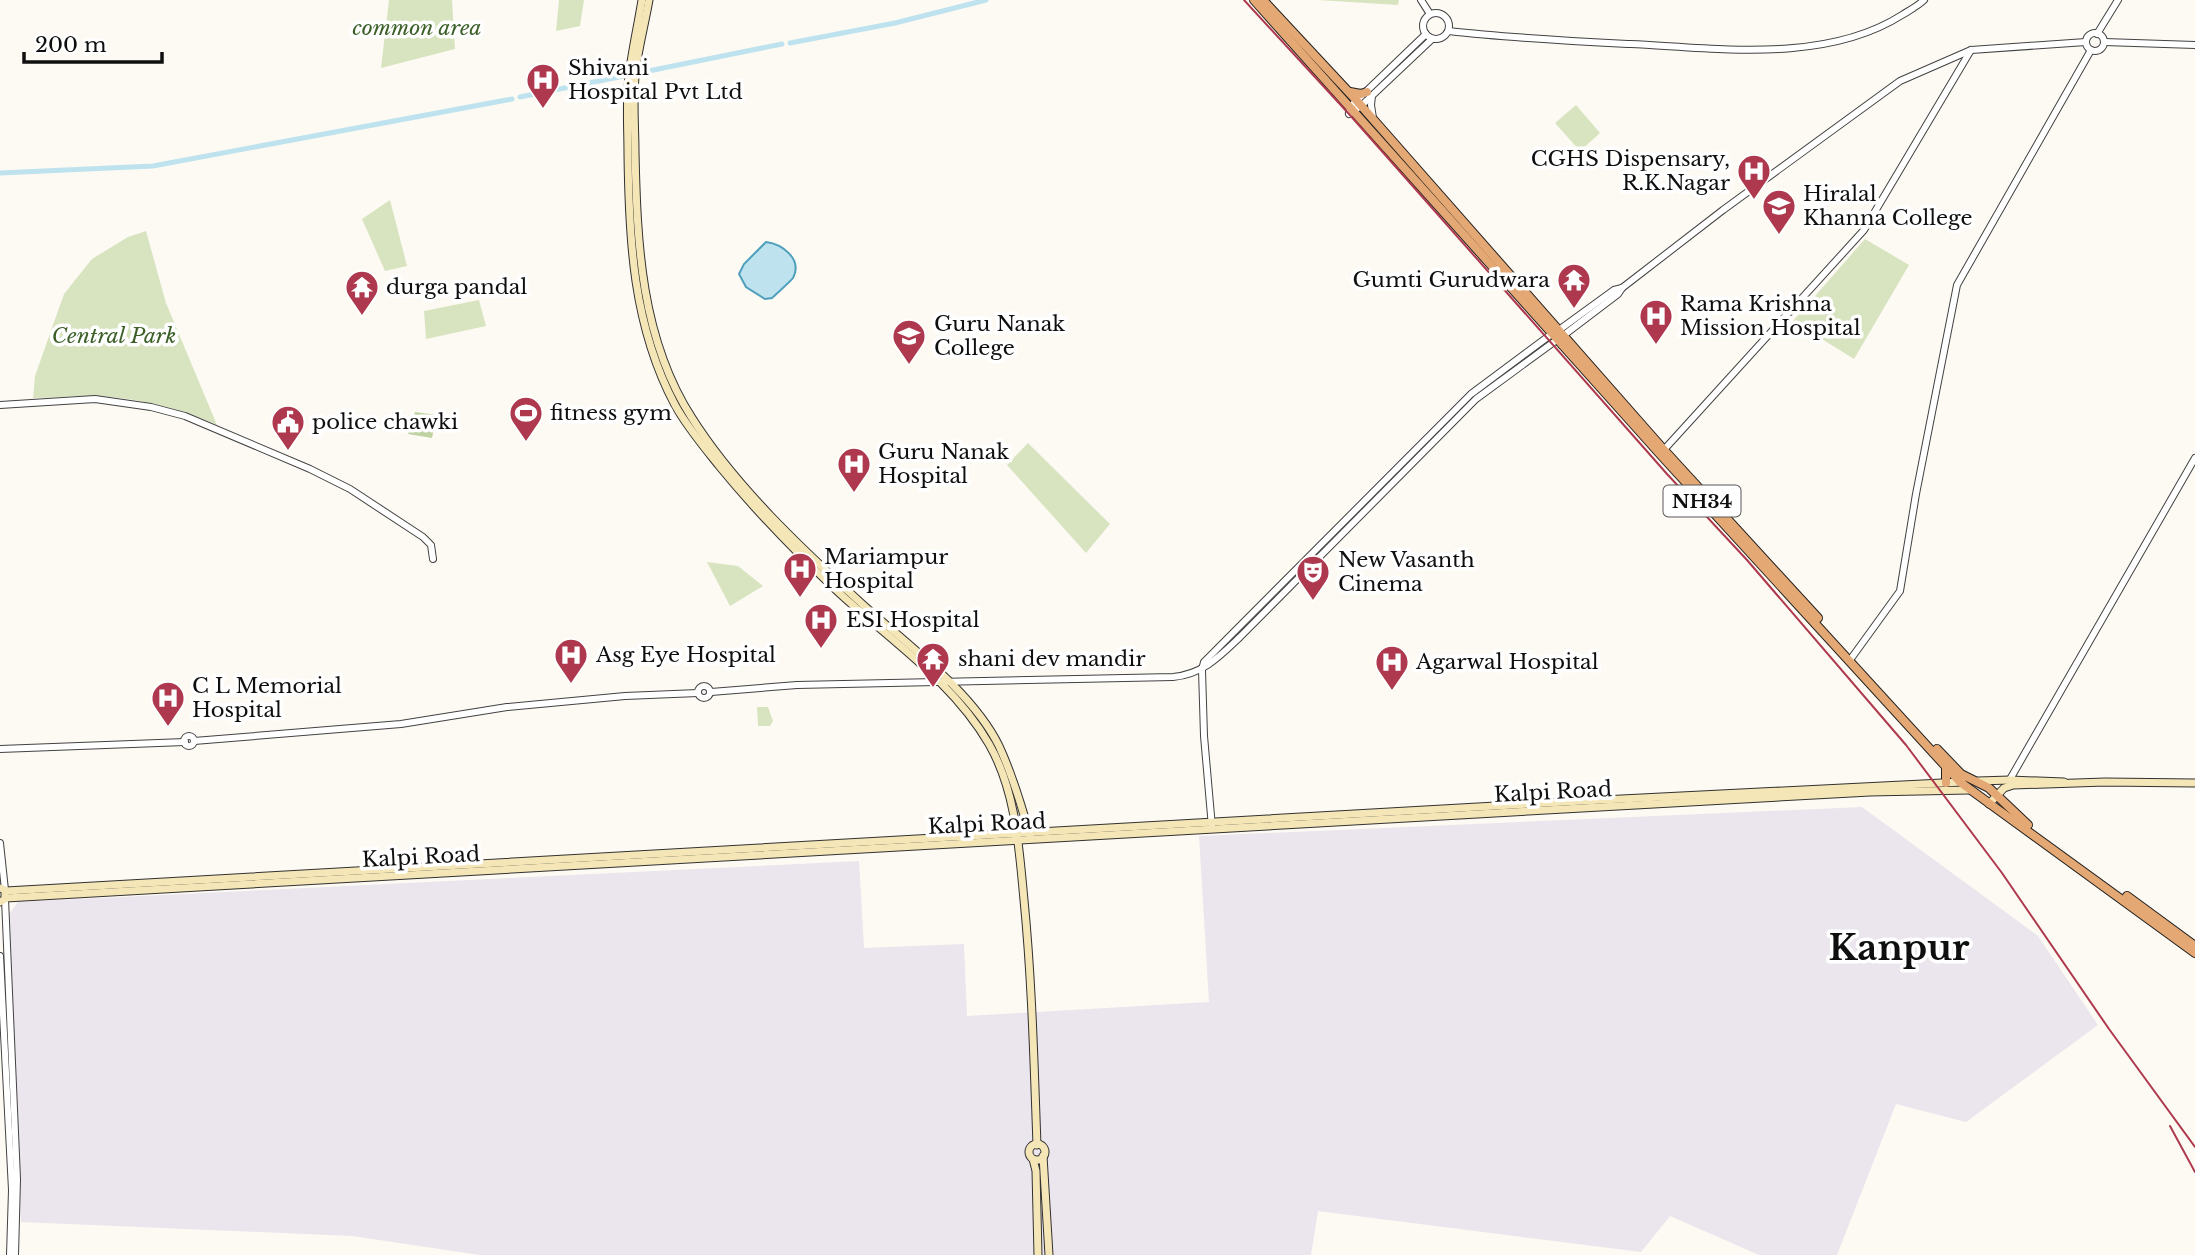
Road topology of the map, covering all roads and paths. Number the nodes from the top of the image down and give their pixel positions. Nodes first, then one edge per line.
1 (642, 0) edge
2 (649, 0) edge
3 (1254, 0) edge
4 (1263, 0) edge
5 (1421, 0) edge
6 (1924, 0) edge
7 (2118, 0) edge
8 (1430, 14) junction
9 (1449, 31) junction
10 (2097, 34) junction
11 (1429, 37) junction
12 (2104, 41) junction
13 (2086, 42) junction
14 (2195, 45) edge
15 (1971, 50) junction
16 (2091, 50) junction
17 (1310, 56) junction
18 (632, 76) junction
19 (1347, 91) junction
20 (1369, 94) junction
21 (1356, 106) junction
22 (1374, 122) junction
23 (1460, 224) junction
24 (1559, 334) junction
25 (0, 405) edge
26 (1662, 452) junction
27 (2195, 458) edge
28 (433, 559) dead end
29 (1851, 658) junction
30 (1202, 670) junction
31 (944, 682) junction
32 (0, 749) edge
33 (1946, 766) junction
34 (1968, 781) junction
35 (1946, 783) junction
36 (2009, 783) junction
37 (2195, 783) edge
38 (1969, 790) junction
39 (1996, 796) junction
40 (1989, 804) junction
41 (1212, 826) junction
42 (1030, 837) junction
43 (1019, 838) junction
44 (0, 843) edge
45 (4, 895) edge
46 (2195, 946) edge
47 (2195, 953) edge
48 (0, 956) edge
49 (1037, 1145) junction
50 (1038, 1158) junction
51 (10, 1255) edge
52 (15, 1255) edge
53 (1038, 1255) edge
54 (1047, 1255) edge

1 - 18 main road
2 - 18 main road
3 - 17 highway, NH34
4 - 17 highway, NH34
5 - 8 street
6 - 9 street
7 - 10 street
8 - 9 street
8 - 11 street
9 - 11 street
10 - 12 street
10 - 13 street
11 - 20 street
12 - 14 street
12 - 16 street
13 - 15 street
13 - 16 street
15 - 24 street
15 - 26 street
16 - 29 street
17 - 19 highway, NH34
17 - 21 highway, NH34
18 - 31 main road
19 - 20 highway
19 - 21 highway, NH34
20 - 21 street
20 - 22 street
21 - 22 highway, NH34
21 - 23 highway, NH34
22 - 23 highway, NH34
23 - 24 highway, NH34
24 - 26 highway, NH34
24 - 30 street
25 - 28 street
26 - 29 highway, NH34
27 - 36 street
29 - 33 highway, NH34
29 - 34 highway, NH34
30 - 31 street
30 - 41 street
31 - 32 street
31 - 42 main road
31 - 43 main road
33 - 34 highway, NH34
33 - 35 highway
34 - 35 main road, Kalpi Road
34 - 36 main road, Kalpi Road
34 - 38 highway, NH34
34 - 39 highway, NH34
35 - 41 main road, Kalpi Road
36 - 37 main road, Kalpi Road
36 - 39 main road
38 - 40 highway, NH34
38 - 41 main road, Kalpi Road
39 - 40 main road
39 - 46 highway, NH34
40 - 47 highway, NH34
41 - 42 main road, Kalpi Road
42 - 43 main road, Kalpi Road
43 - 45 main road, Kalpi Road
43 - 49 main road
44 - 45 street
45 - 52 street
48 - 51 street
49 - 50 main road
49 - 50 main road
50 - 53 main road
50 - 54 main road
50 - 54 main road

